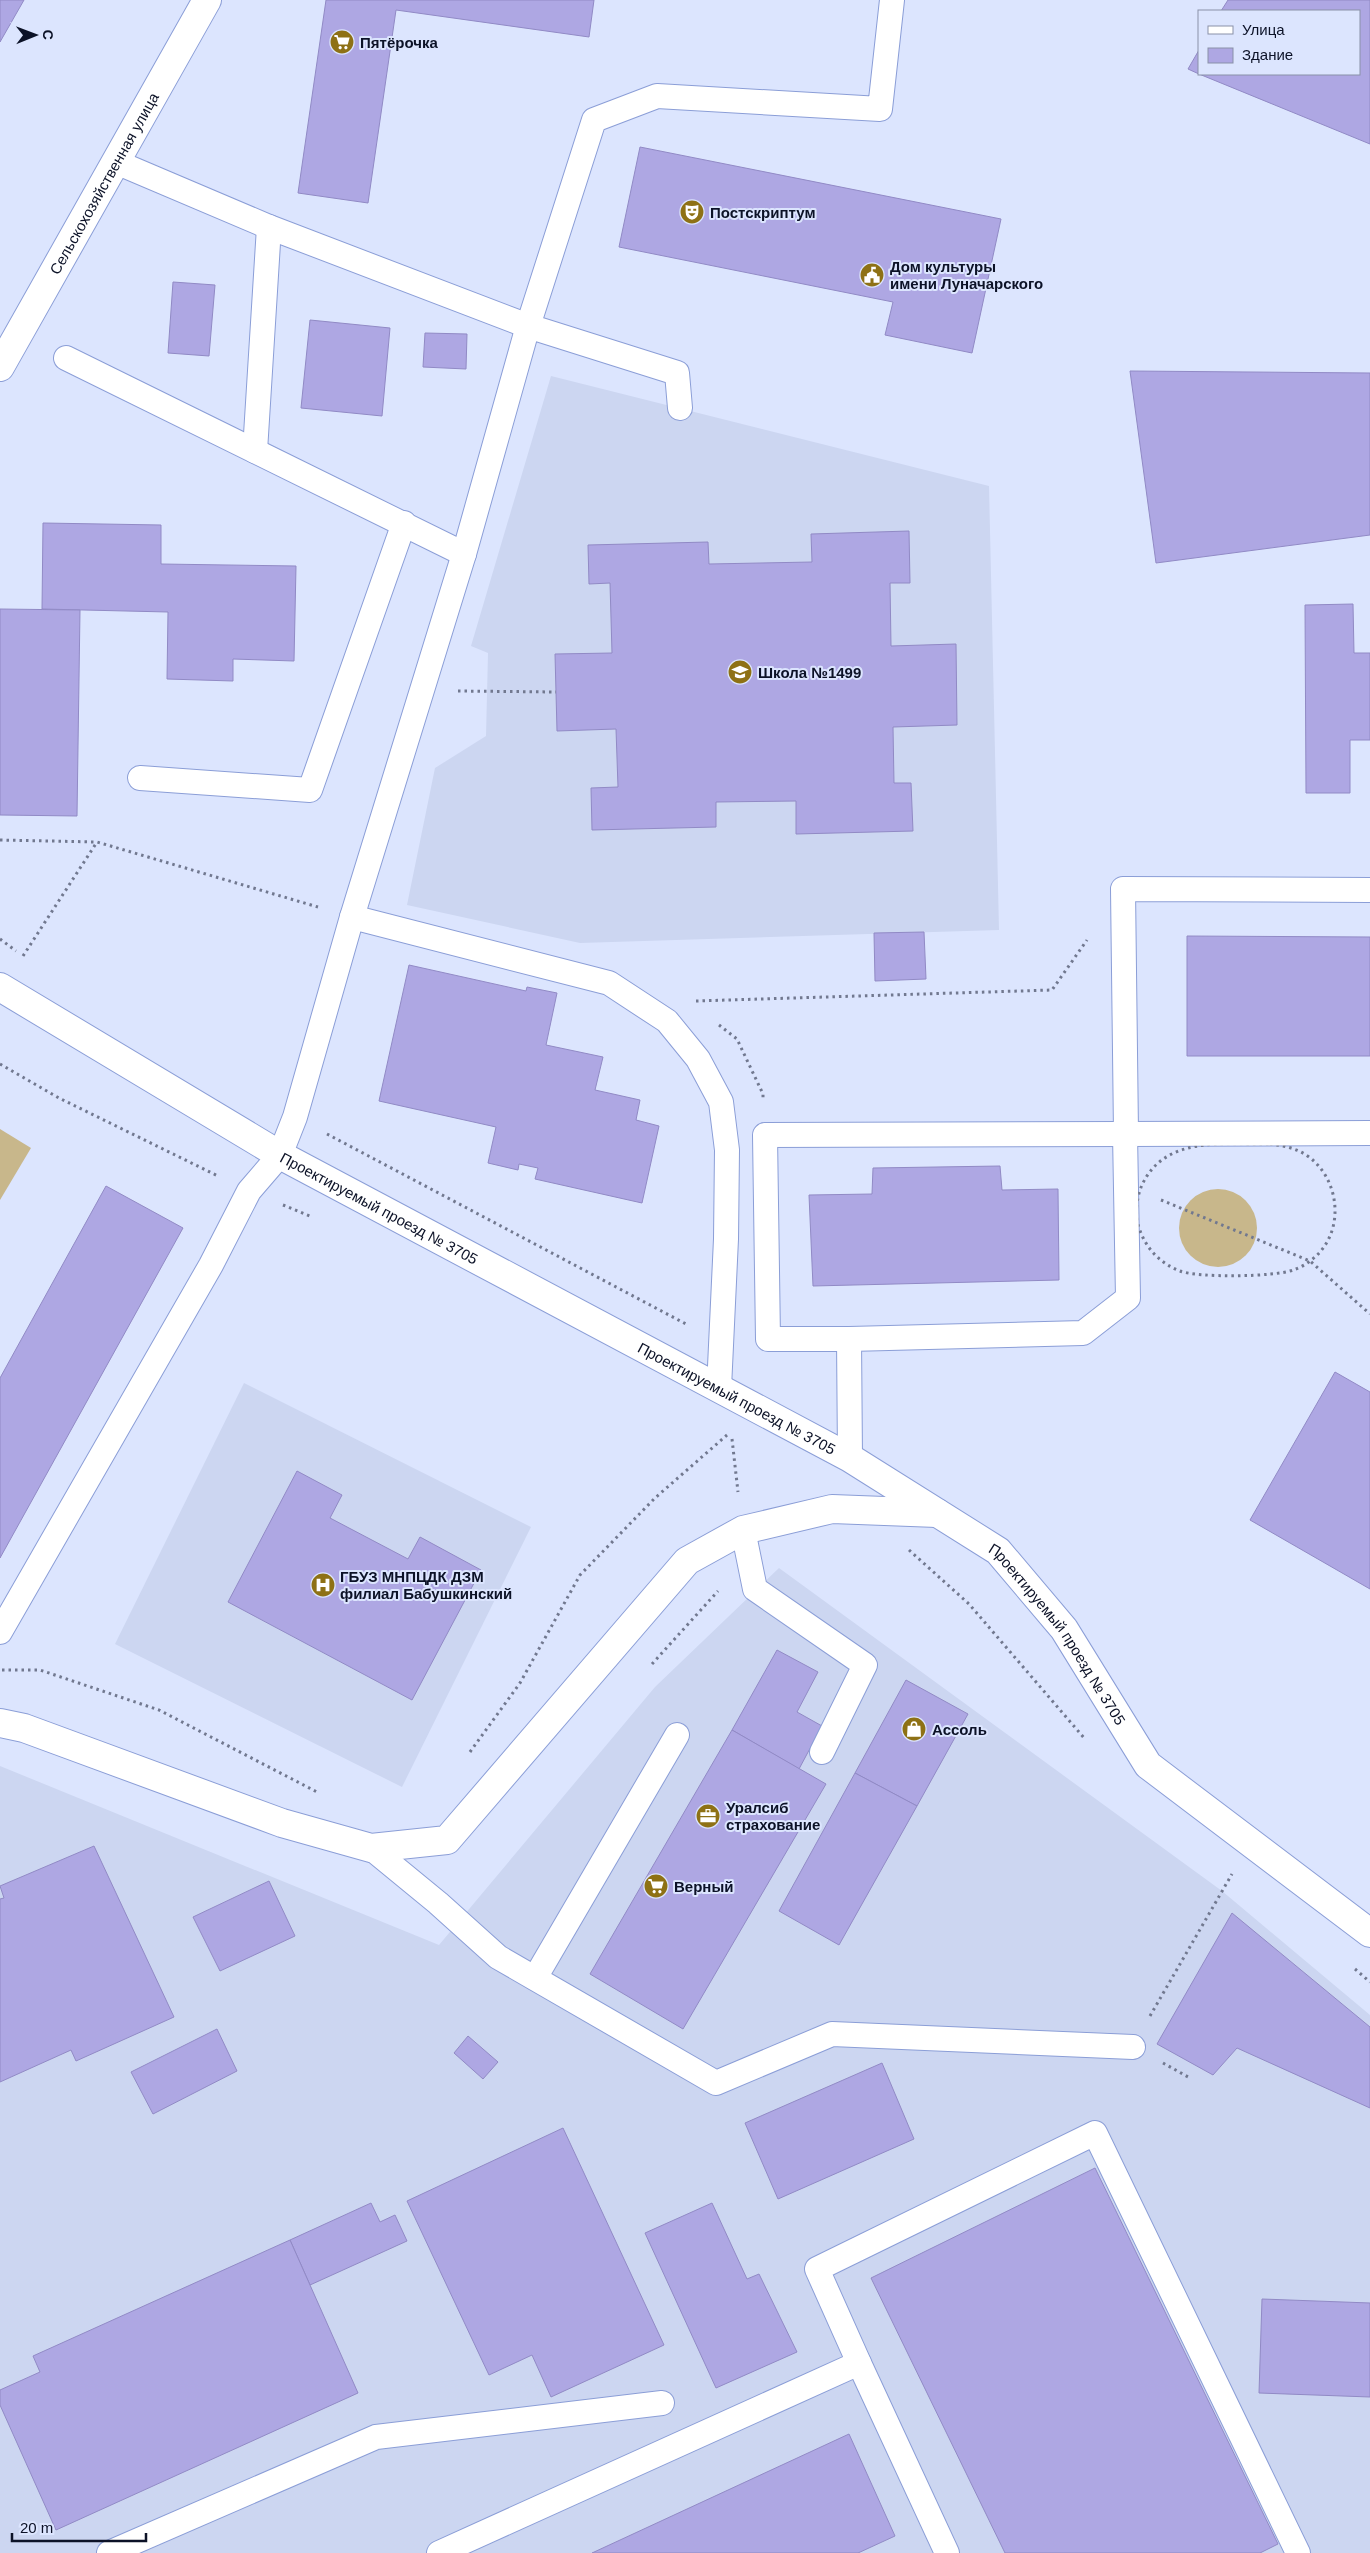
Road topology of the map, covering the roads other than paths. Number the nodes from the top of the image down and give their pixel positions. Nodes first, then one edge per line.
1 (207, 0) edge
2 (892, 0) edge
3 (116, 162) junction
4 (269, 227) junction
5 (528, 326) junction
6 (66, 358) dead end
7 (0, 367) edge
8 (680, 408) dead end
9 (255, 451) junction
10 (404, 523) junction
11 (464, 554) junction
12 (140, 778) dead end
13 (1370, 890) edge
14 (352, 917) junction
15 (0, 987) edge
16 (1126, 1133) junction
17 (1370, 1133) edge
18 (280, 1155) junction
19 (849, 1339) junction
20 (719, 1388) junction
21 (850, 1458) junction
22 (939, 1514) junction
23 (743, 1530) junction
24 (0, 1632) edge
25 (0, 1723) edge
26 (677, 1735) dead end
27 (822, 1752) dead end
28 (371, 1848) junction
29 (1370, 1933) edge
30 (536, 1978) junction
31 (1133, 2046) road end
32 (859, 2363) junction
33 (662, 2403) dead end
34 (109, 2553) edge
35 (439, 2553) edge
36 (947, 2553) edge
37 (1298, 2553) edge

1 - 3 street, Сельскохозяйственная улица
2 - 5 lane
3 - 4 lane
3 - 7 street, Сельскохозяйственная улица
4 - 5 lane
4 - 9 lane
5 - 8 lane
5 - 11 lane
6 - 9 lane
9 - 10 lane
10 - 11 lane
10 - 12 lane
11 - 14 lane
13 - 16 lane
14 - 18 lane
14 - 20 lane
15 - 18 street, Проектируемый проезд № 3705
16 - 17 lane
16 - 19 lane
16 - 19 lane
18 - 20 street, Проектируемый проезд № 3705
18 - 24 lane
19 - 21 lane
20 - 21 street, Проектируемый проезд № 3705
21 - 22 street, Проектируемый проезд № 3705
22 - 23 street
22 - 29 street, Проектируемый проезд № 3705
23 - 27 lane
23 - 28 street
25 - 28 street
26 - 30 lane
28 - 30 lane
30 - 31 lane
32 - 35 lane
32 - 36 lane
32 - 37 lane
33 - 34 lane

